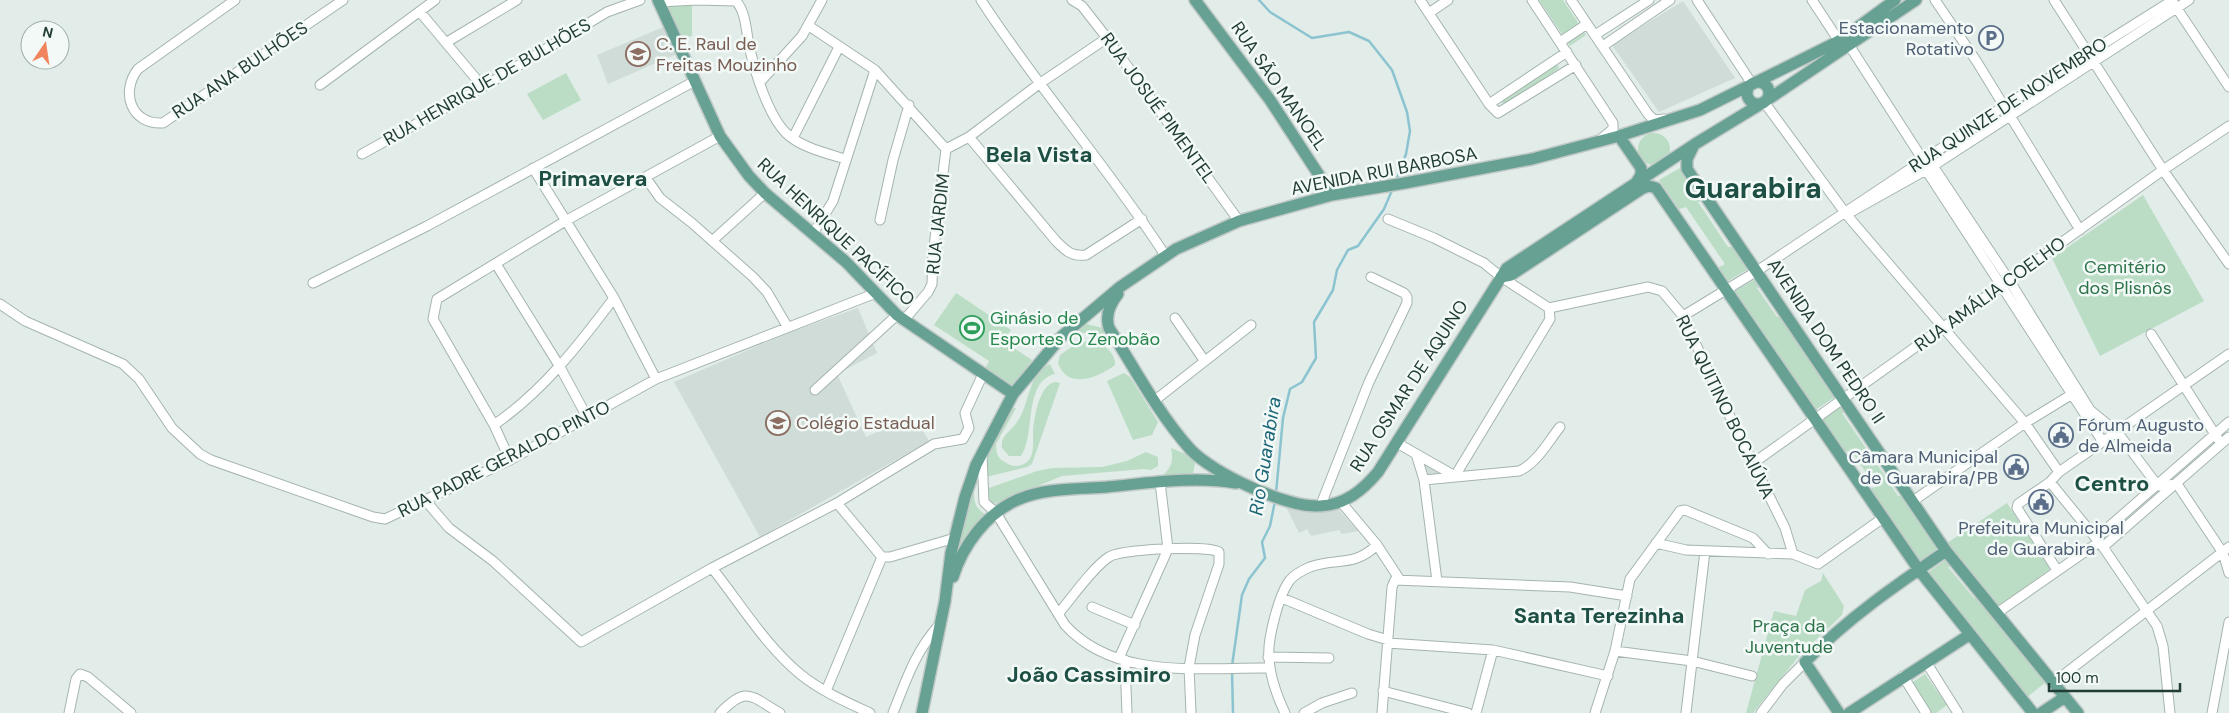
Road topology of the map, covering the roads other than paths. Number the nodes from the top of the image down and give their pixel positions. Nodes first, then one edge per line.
1 (235, 0) edge
2 (343, 0) edge
3 (435, 0) edge
4 (517, 0) edge
5 (640, 0) edge
6 (822, 0) edge
7 (981, 0) edge
8 (1072, 0) edge
9 (1195, 0) edge
10 (1448, 0) edge
11 (1532, 0) edge
12 (1571, 0) edge
13 (1649, 0) edge
14 (1670, 0) edge
15 (1697, 0) edge
16 (1812, 0) edge
17 (1896, 0) edge
18 (1916, 0) edge
19 (1935, 0) edge
20 (2054, 0) edge
21 (2189, 0) edge
22 (659, 1) edge
23 (1425, 2) edge
24 (2173, 2) edge
25 (420, 12) junction
26 (1429, 13) junction
27 (1587, 24) junction
28 (809, 26) junction
29 (1595, 35) junction
30 (1107, 38) junction
31 (447, 42) junction
32 (1560, 42) junction
33 (1844, 43) junction
34 (1603, 46) junction
35 (839, 47) junction
36 (1567, 52) junction
37 (2089, 52) junction
38 (2095, 62) junction
39 (1576, 66) junction
40 (875, 70) junction
41 (694, 82) junction
42 (760, 82) junction
43 (1039, 84) junction
44 (1752, 84) junction
45 (320, 85) dead end
46 (483, 86) junction
47 (2229, 87) edge
48 (1764, 102) junction
49 (1489, 104) junction
50 (909, 105) junction
51 (2003, 107) junction
52 (1680, 116) junction
53 (2009, 116) junction
54 (2229, 126) edge
55 (720, 136) junction
56 (1619, 136) junction
57 (969, 137) junction
58 (793, 138) junction
59 (1599, 141) junction
60 (1695, 144) junction
61 (946, 149) junction
62 (362, 154) dead end
63 (845, 159) junction
64 (1923, 160) junction
65 (533, 168) junction
66 (1930, 168) junction
67 (2163, 170) junction
68 (646, 178) junction
69 (1636, 183) junction
70 (765, 193) junction
71 (1332, 194) junction
72 (1846, 214) junction
73 (1142, 219) junction
74 (1388, 219) dead end
75 (567, 220) junction
76 (880, 220) dead end
77 (1239, 221) junction
78 (2080, 230) junction
79 (814, 232) junction
80 (712, 241) junction
81 (1166, 255) junction
82 (496, 264) junction
83 (2229, 264) edge
84 (1757, 271) junction
85 (1371, 277) dead end
86 (1501, 277) junction
87 (1127, 282) junction
88 (2006, 282) junction
89 (313, 283) dead end
90 (1727, 289) junction
91 (876, 293) junction
92 (614, 298) junction
93 (0, 304) edge
94 (1548, 308) junction
95 (1683, 316) junction
96 (900, 318) junction
97 (1174, 318) dead end
98 (1251, 325) dead end
99 (787, 326) junction
100 (1945, 327) junction
101 (2151, 334) dead end
102 (2229, 354) edge
103 (1204, 360) junction
104 (560, 367) junction
105 (983, 374) junction
106 (656, 380) junction
107 (2184, 386) junction
108 (815, 390) dead end
109 (2074, 392) junction
110 (1013, 394) junction
111 (1843, 397) junction
112 (1154, 401) junction
113 (587, 417) junction
114 (1815, 418) junction
115 (2229, 422) edge
116 (2025, 424) junction
117 (494, 425) junction
118 (1560, 427) dead end
119 (2118, 433) junction
120 (2216, 435) junction
121 (2229, 437) edge
122 (1397, 442) junction
123 (2103, 442) junction
124 (2221, 444) junction
125 (982, 453) junction
126 (1416, 454) junction
127 (510, 460) junction
128 (1204, 461) junction
129 (1752, 464) junction
130 (2059, 472) junction
131 (1455, 476) junction
132 (1197, 480) junction
133 (1424, 480) junction
134 (1160, 482) junction
135 (2050, 482) junction
136 (2177, 484) junction
137 (2158, 486) junction
138 (1250, 487) junction
139 (425, 500) junction
140 (1913, 500) junction
141 (1341, 502) junction
142 (837, 503) junction
143 (1320, 506) junction
144 (996, 514) junction
145 (1883, 518) junction
146 (955, 538) junction
147 (1656, 543) junction
148 (2099, 543) junction
149 (1377, 545) junction
150 (1168, 549) junction
151 (2226, 550) edge
152 (1705, 551) junction
153 (1946, 551) junction
154 (1768, 554) junction
155 (1793, 554) junction
156 (882, 557) junction
157 (712, 568) junction
158 (1919, 570) junction
159 (2057, 570) junction
160 (2229, 573) edge
161 (1398, 580) junction
162 (1437, 581) junction
163 (1627, 596) junction
164 (1282, 598) junction
165 (946, 601) junction
166 (1092, 606) dead end
167 (2147, 611) junction
168 (1997, 613) junction
169 (1058, 614) junction
170 (2229, 622) edge
171 (941, 624) junction
172 (1135, 625) junction
173 (1969, 634) junction
174 (1388, 642) junction
175 (1493, 650) junction
176 (1615, 651) junction
177 (1268, 657) junction
178 (1329, 658) dead end
179 (1122, 659) junction
180 (1692, 661) junction
181 (1805, 662) junction
182 (1926, 662) junction
183 (1188, 667) junction
184 (1270, 668) junction
185 (1608, 676) junction
186 (1752, 676) dead end
187 (1903, 676) junction
188 (2053, 683) junction
189 (826, 691) junction
190 (1383, 691) junction
191 (1352, 693) dead end
192 (2065, 697) junction
193 (69, 713) edge
194 (131, 713) edge
195 (720, 713) edge
196 (780, 713) edge
197 (870, 713) edge
198 (893, 713) edge
199 (922, 713) edge
200 (1127, 713) edge
201 (1190, 713) edge
202 (1285, 713) edge
203 (1304, 713) edge
204 (1382, 713) edge
205 (1468, 713) edge
206 (1476, 713) edge
207 (1595, 713) edge
208 (1686, 713) edge
209 (1761, 713) edge
210 (1839, 713) edge
211 (1848, 713) edge
212 (1926, 713) edge
213 (1958, 713) edge
214 (2033, 713) edge
215 (2041, 713) edge
216 (2078, 713) edge
217 (2170, 713) edge
218 (2212, 713) edge

1 - 2 street, RUA ANA BULHÕES
3 - 25 street
4 - 31 street
5 - 46 street, RUA HENRIQUE DE BULHÕES
6 - 28 street
7 - 43 street
8 - 30 street, RUA JOSUÉ PIMENTEL
9 - 71 main road, RUA SÃO MANOEL
10 - 26 street
11 - 32 street
12 - 27 street
13 - 29 street
14 - 34 street
15 - 44 street
16 - 33 street
17 - 33 main road
18 - 33 main road
19 - 51 street
20 - 37 street
21 - 24 street, RUA QUINZE DE NOVEMBRO
22 - 41 main road, RUA HENRIQUE PACÍFICO
22 - 42 street
23 - 26 street
24 - 37 street, RUA QUINZE DE NOVEMBRO
24 - 38 street, RUA QUINZE DE NOVEMBRO
24 - 47 street
25 - 31 street
25 - 45 street
26 - 49 street
27 - 29 street
27 - 32 street
28 - 35 street
28 - 42 street
29 - 34 street
30 - 43 street
30 - 77 street, RUA JOSUÉ PIMENTEL
31 - 46 street
32 - 36 street
33 - 44 main road, AVENIDA RUI BARBOSA
33 - 48 main road, RUA OSMAR DE AQUINO
33 - 64 street
34 - 52 street
35 - 40 street
35 - 58 street
36 - 39 street
36 - 49 street
37 - 38 street
37 - 51 street, RUA QUINZE DE NOVEMBRO
38 - 53 street, RUA QUINZE DE NOVEMBRO
38 - 67 street
39 - 49 street
39 - 59 street
40 - 50 street
40 - 63 street
41 - 55 main road, RUA HENRIQUE PACÍFICO
41 - 65 street
42 - 58 street
43 - 57 street
43 - 73 street
44 - 48 main road
44 - 52 main road, AVENIDA RUI BARBOSA
46 - 62 street, RUA HENRIQUE DE BULHÕES
48 - 60 main road, RUA OSMAR DE AQUINO
48 - 72 street
50 - 61 street
50 - 76 street
51 - 53 street
51 - 64 street, RUA QUINZE DE NOVEMBRO
52 - 56 main road, AVENIDA RUI BARBOSA
53 - 66 street, RUA QUINZE DE NOVEMBRO
53 - 78 street
54 - 67 street, RUA AMÁLIA COELHO
55 - 68 street
55 - 70 main road, RUA HENRIQUE PACÍFICO
56 - 59 main road, AVENIDA RUI BARBOSA
56 - 69 main road
57 - 61 street
57 - 73 street
58 - 63 street
59 - 71 main road, AVENIDA RUI BARBOSA
60 - 69 main road, RUA OSMAR DE AQUINO
60 - 84 main road, AVENIDA DOM PEDRO II
61 - 96 street, RUA JARDIM
63 - 79 street
64 - 66 street
64 - 72 street, RUA QUINZE DE NOVEMBRO
65 - 75 street
65 - 89 street
66 - 72 street, RUA QUINZE DE NOVEMBRO
66 - 88 street
67 - 78 street, RUA AMÁLIA COELHO
67 - 83 street
68 - 75 street
68 - 80 street
69 - 86 main road, RUA OSMAR DE AQUINO
70 - 79 main road, RUA HENRIQUE PACÍFICO
70 - 80 street
71 - 77 main road, AVENIDA RUI BARBOSA
72 - 84 street, RUA QUINZE DE NOVEMBRO
72 - 100 street
73 - 81 street
74 - 86 street
75 - 82 street
75 - 92 street
77 - 81 main road, AVENIDA RUI BARBOSA
78 - 88 street, RUA AMÁLIA COELHO
79 - 91 main road, RUA HENRIQUE PACÍFICO
80 - 99 street
81 - 87 main road, AVENIDA RUI BARBOSA
82 - 104 street
82 - 117 street
84 - 90 street, RUA QUINZE DE NOVEMBRO
84 - 111 main road, AVENIDA DOM PEDRO II
85 - 143 street
86 - 90 main road
86 - 94 street
86 - 122 main road, RUA OSMAR DE AQUINO
87 - 110 main road, AVENIDA RUI BARBOSA
87 - 112 main road, RUA OSMAR DE AQUINO
88 - 100 street, RUA AMÁLIA COELHO
88 - 109 street
90 - 95 street, RUA QUINZE DE NOVEMBRO
90 - 114 main road
91 - 96 main road, RUA HENRIQUE PACÍFICO
91 - 99 street, RUA PADRE GERALDO PINTO
92 - 104 street
92 - 106 street
93 - 139 street, RUA PADRE GERALDO PINTO
94 - 95 street, RUA QUITINO BOCAIÚVA
94 - 131 street
95 - 129 street, RUA QUITINO BOCAIÚVA
96 - 105 main road, RUA HENRIQUE PACÍFICO
96 - 108 street, RUA JARDIM
97 - 103 street
98 - 103 street
99 - 106 street, RUA PADRE GERALDO PINTO
100 - 111 street, RUA AMÁLIA COELHO
100 - 116 street
101 - 107 street
102 - 107 street
103 - 112 street
104 - 113 street
104 - 117 street
105 - 110 main road, RUA HENRIQUE PACÍFICO
105 - 142 street
106 - 113 street, RUA PADRE GERALDO PINTO
107 - 119 street
107 - 120 street
109 - 116 street
109 - 119 street
109 - 123 street
110 - 125 main road, AVENIDA RUI BARBOSA
111 - 114 street, RUA AMÁLIA COELHO
111 - 140 main road, AVENIDA DOM PEDRO II
112 - 128 main road, RUA OSMAR DE AQUINO
113 - 127 street, RUA PADRE GERALDO PINTO
114 - 129 street, RUA AMÁLIA COELHO
114 - 145 main road
115 - 120 street
116 - 130 street
116 - 140 street
117 - 127 street
118 - 131 street
119 - 123 street
119 - 137 street
120 - 124 street
120 - 137 street
121 - 124 street
122 - 126 street
122 - 141 main road, RUA OSMAR DE AQUINO
123 - 130 street
124 - 136 street
125 - 144 street
125 - 146 main road, AVENIDA RUI BARBOSA
126 - 131 street
126 - 133 street
127 - 139 street, RUA PADRE GERALDO PINTO
128 - 132 main road
128 - 138 main road, RUA OSMAR DE AQUINO
129 - 155 street, RUA QUITINO BOCAIÚVA
130 - 135 street
131 - 133 street
132 - 134 main road, RUA OSMAR DE AQUINO
132 - 138 main road, RUA OSMAR DE AQUINO
133 - 162 street
134 - 144 main road, RUA OSMAR DE AQUINO
134 - 150 street
135 - 148 street
135 - 159 street
136 - 137 street
136 - 148 street
136 - 151 street
137 - 148 street
138 - 143 main road, RUA OSMAR DE AQUINO
139 - 157 street
140 - 153 main road, AVENIDA DOM PEDRO II
141 - 143 main road, RUA OSMAR DE AQUINO
141 - 149 street
142 - 156 street
142 - 157 street
144 - 165 main road, RUA OSMAR DE AQUINO
144 - 169 street
145 - 155 street
145 - 158 main road
146 - 156 street
146 - 165 main road, AVENIDA RUI BARBOSA
147 - 152 street
147 - 154 street
147 - 163 street
148 - 159 street
148 - 167 street
149 - 161 street
149 - 164 street
150 - 169 street
150 - 172 street
150 - 183 street
151 - 160 street
151 - 167 street
152 - 154 street
152 - 180 street
153 - 158 main road
153 - 168 main road, AVENIDA DOM PEDRO II
154 - 155 street
156 - 189 street
157 - 189 street
158 - 173 main road
158 - 181 main road
159 - 168 street
161 - 162 street
161 - 174 street
162 - 163 street
163 - 176 street
164 - 174 street
164 - 177 street
165 - 171 main road
166 - 172 street
167 - 188 street
167 - 217 street
168 - 188 main road, AVENIDA DOM PEDRO II
169 - 179 street
170 - 218 street
171 - 198 street
171 - 199 main road
172 - 179 street
173 - 182 main road
173 - 214 main road
174 - 175 street
174 - 190 street
175 - 185 street
175 - 206 street
176 - 180 street
176 - 185 street
177 - 178 street
177 - 184 street
179 - 183 street
179 - 200 street
180 - 186 street
180 - 208 street
181 - 209 street
181 - 210 main road
182 - 187 main road
182 - 213 street
183 - 184 street
183 - 201 street
184 - 202 street
185 - 207 street
187 - 211 main road
187 - 212 street
188 - 192 main road, AVENIDA DOM PEDRO II
189 - 197 street
190 - 204 street
190 - 205 street
191 - 203 street
192 - 215 main road
192 - 216 main road, AVENIDA DOM PEDRO II
193 - 194 street
195 - 196 street

